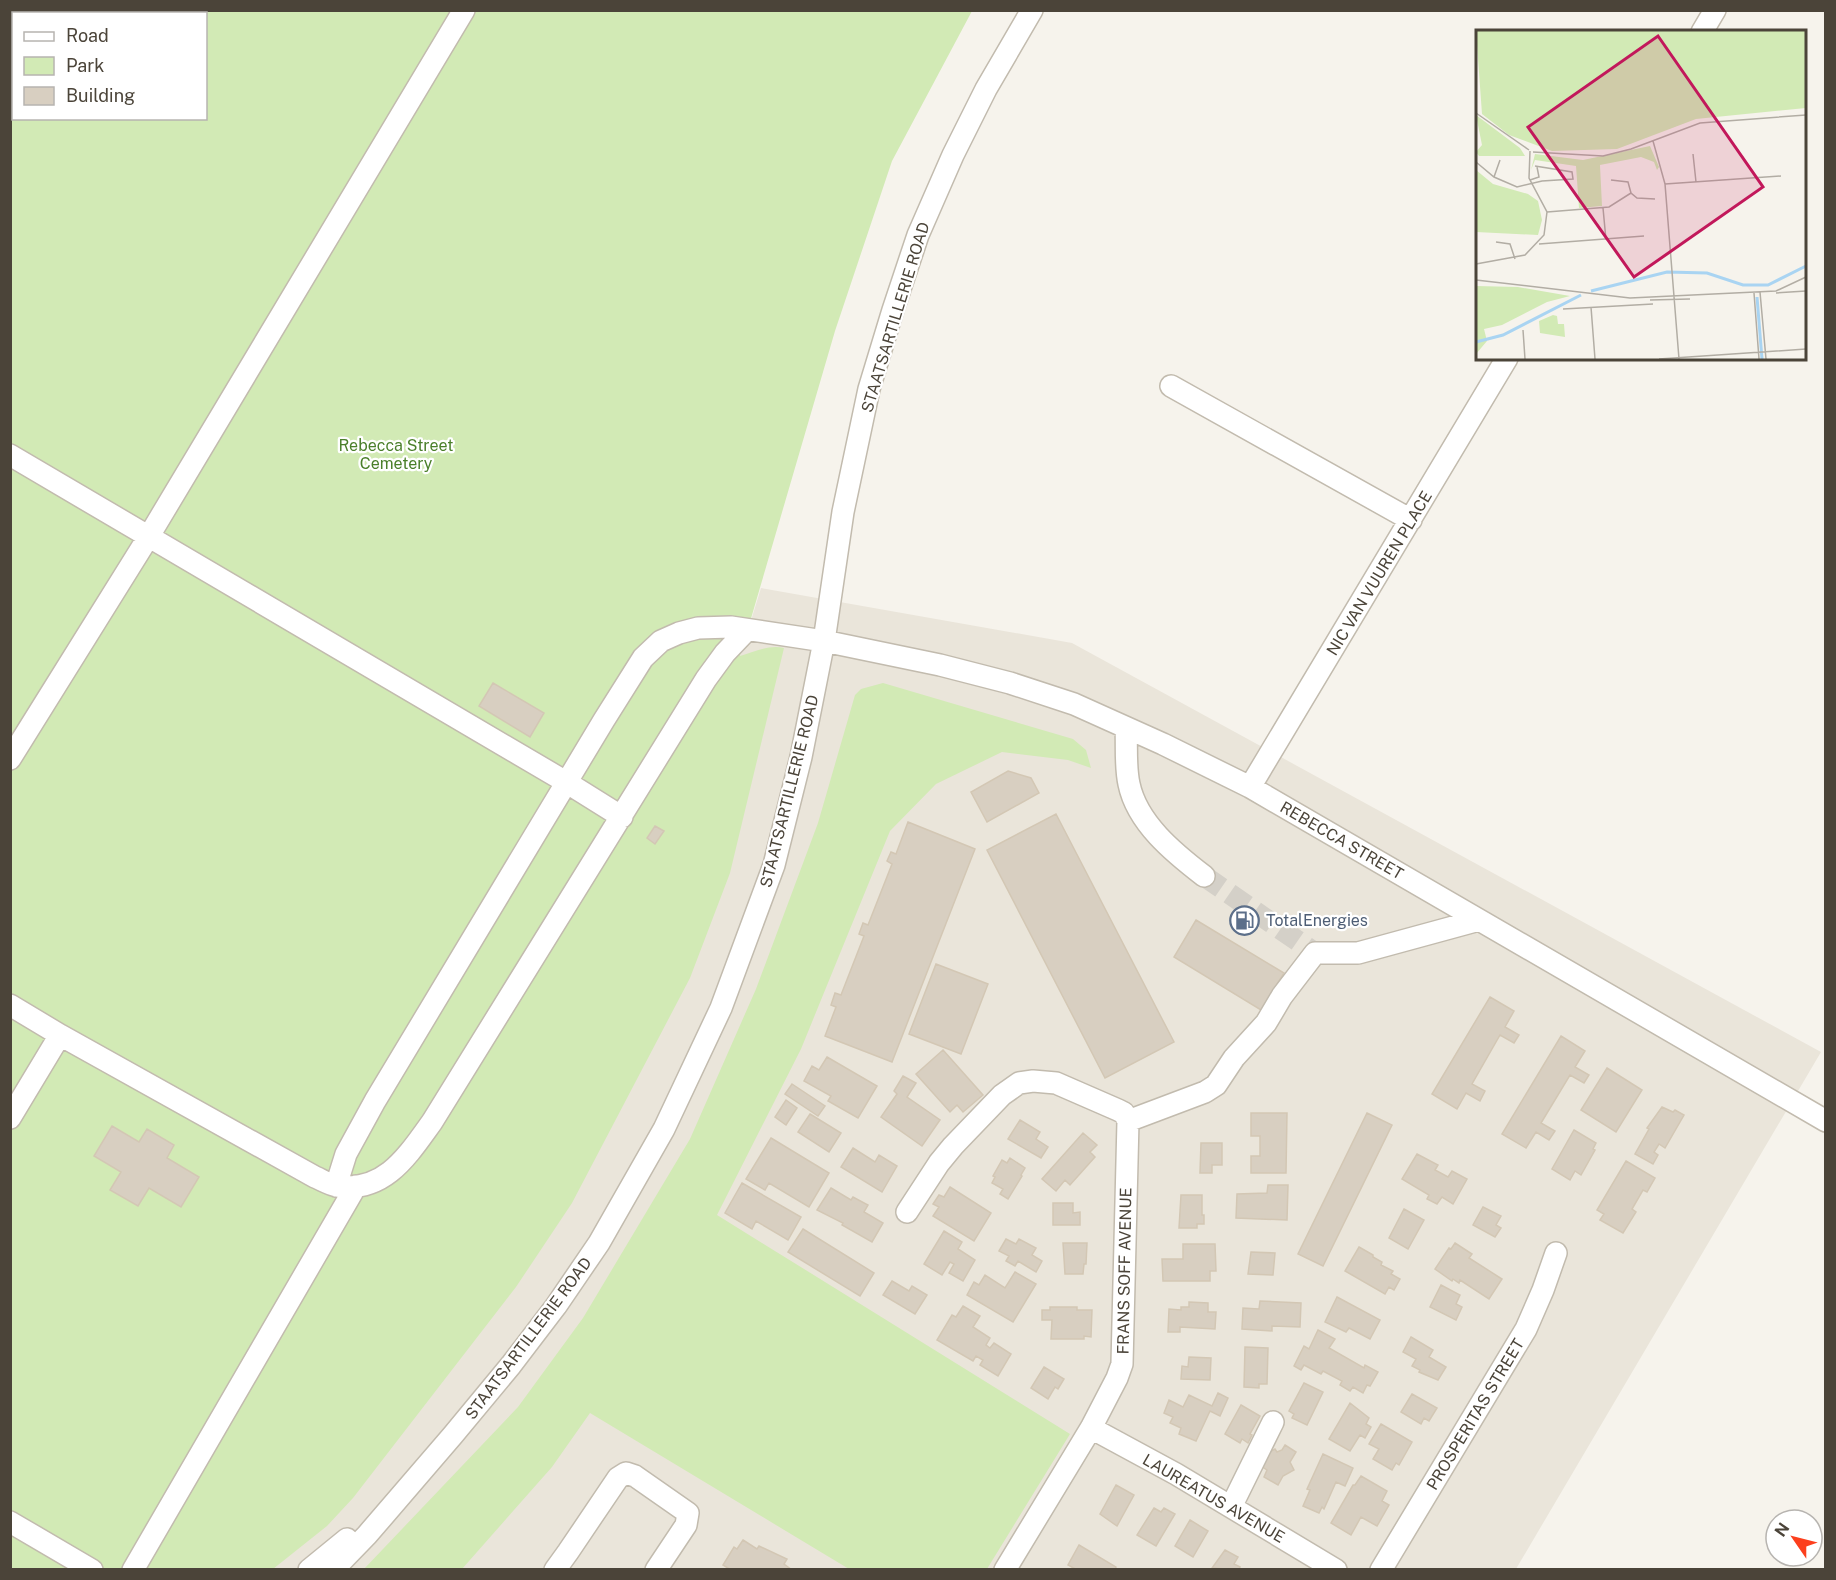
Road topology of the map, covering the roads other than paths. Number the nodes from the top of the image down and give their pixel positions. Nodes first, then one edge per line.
1 (464, 10) edge
2 (1032, 10) edge
3 (1715, 10) edge
4 (1703, 30) edge
5 (1506, 360) edge
6 (1171, 387) dead end
7 (10, 455) edge
8 (1411, 520) junction
9 (148, 536) junction
10 (747, 630) junction
11 (824, 641) junction
12 (1126, 728) junction
13 (10, 759) edge
14 (566, 782) junction
15 (1250, 787) junction
16 (622, 817) junction
17 (1204, 876) tunnel mouth
18 (1479, 920) junction
19 (10, 1005) edge
20 (60, 1035) junction
21 (10, 1118) edge
22 (1128, 1121) junction
23 (1826, 1121) edge
24 (346, 1186) junction
25 (907, 1212) dead end
26 (1556, 1253) dead end
27 (1273, 1422) dead end
28 (1091, 1428) junction
29 (395, 1502) junction
30 (1231, 1507) junction
31 (10, 1522) edge
32 (92, 1569) edge
33 (133, 1569) edge
34 (309, 1569) edge
35 (333, 1569) edge
36 (555, 1569) edge
37 (656, 1569) edge
38 (1005, 1569) edge
39 (1336, 1569) edge
40 (1381, 1569) edge

1 - 9 street
2 - 11 street, STAATSARTILLERIE ROAD
3 - 4 street
5 - 8 street, NIC VAN VUUREN PLACE
6 - 8 street
7 - 9 street
8 - 15 street, NIC VAN VUUREN PLACE
9 - 13 street
9 - 14 street
10 - 11 street, REBECCA STREET
10 - 14 street, REBECCA STREET
10 - 16 street
11 - 12 street, REBECCA STREET
11 - 29 street, STAATSARTILLERIE ROAD
12 - 15 street, REBECCA STREET
12 - 17 street
14 - 16 street
14 - 24 street, REBECCA STREET
15 - 18 street, REBECCA STREET
16 - 24 street
18 - 22 street
18 - 23 street, REBECCA STREET
19 - 20 street
20 - 21 street
20 - 24 street
22 - 25 street
22 - 28 street, FRANS SOFF AVENUE
24 - 33 street, REBECCA STREET
26 - 40 street, PROSPERITAS STREET
27 - 30 street
28 - 30 street, LAUREATUS AVENUE
28 - 38 street, FRANS SOFF AVENUE
29 - 34 street, STAATSARTILLERIE ROAD
29 - 35 street, STAATSARTILLERIE ROAD
30 - 39 street, LAUREATUS AVENUE
31 - 32 street
36 - 37 street

